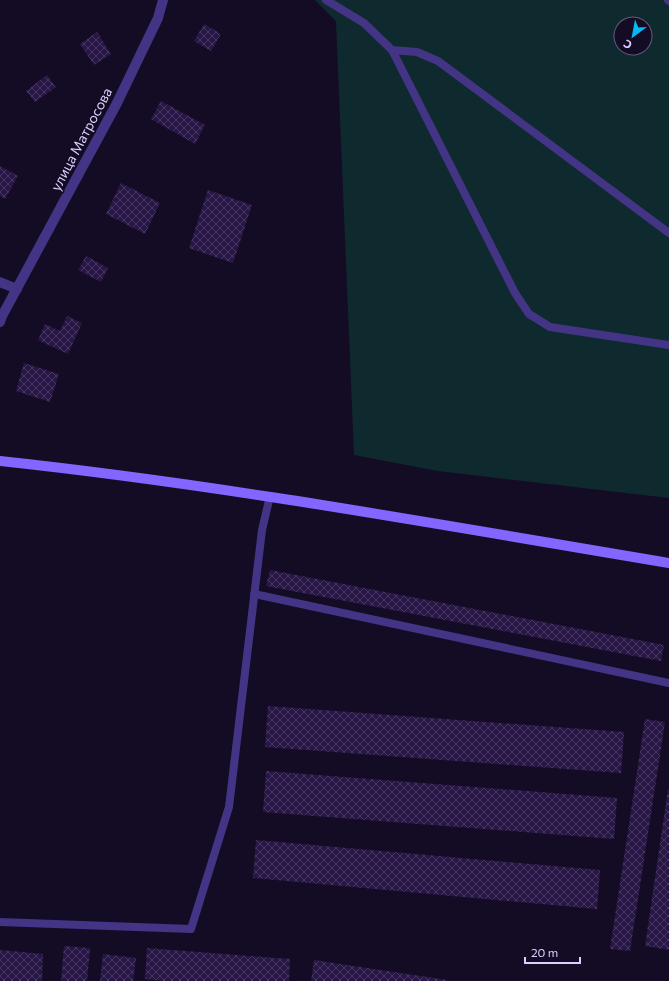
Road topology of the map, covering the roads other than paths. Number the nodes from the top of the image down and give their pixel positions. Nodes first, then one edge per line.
1 (163, 0) edge
2 (326, 0) edge
3 (392, 50) junction
4 (669, 233) edge
5 (0, 282) edge
6 (17, 289) junction
7 (0, 322) edge
8 (669, 345) edge
9 (0, 461) edge
10 (270, 496) junction
11 (669, 564) edge
12 (254, 594) junction
13 (669, 683) edge
14 (0, 922) edge

1 - 6 street, улица Матросова
2 - 3 lane
3 - 4 lane
3 - 8 lane
5 - 6 street
6 - 7 street, улица Матросова
9 - 10 main road
10 - 11 main road
10 - 12 lane
12 - 13 lane
12 - 14 lane

